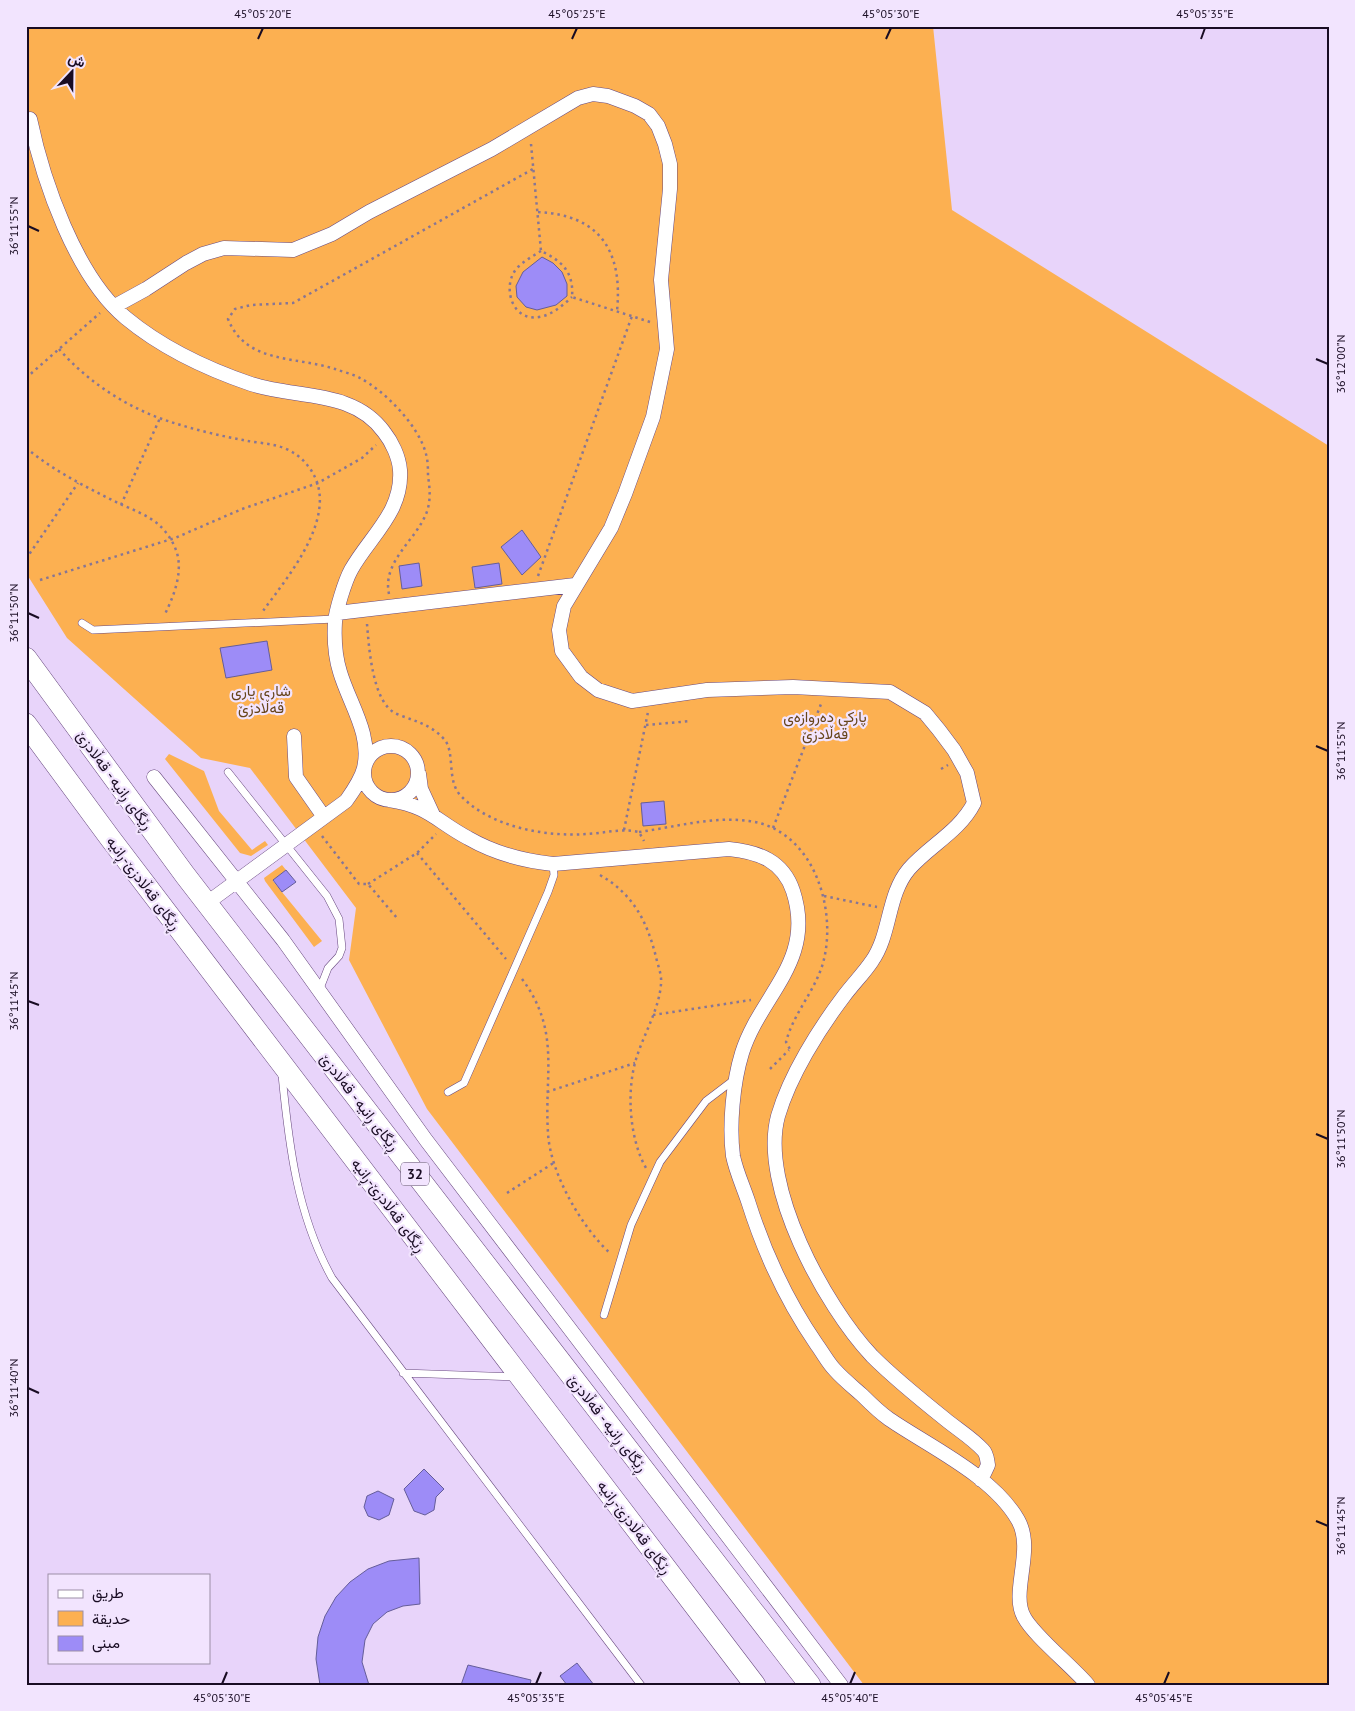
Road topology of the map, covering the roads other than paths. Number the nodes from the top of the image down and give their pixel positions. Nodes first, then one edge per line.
1 (30, 119) dead end
2 (114, 306) junction
3 (575, 585) junction
4 (336, 616) junction
5 (82, 623) dead end
6 (26, 658) edge
7 (26, 724) edge
8 (362, 730) junction
9 (294, 736) dead end
10 (389, 745) junction
11 (364, 768) junction
12 (228, 772) dead end
13 (419, 773) junction
14 (154, 777) dead end
15 (385, 799) junction
16 (346, 800) junction
17 (434, 815) junction
18 (324, 817) junction
19 (286, 845) junction
20 (553, 864) junction
21 (237, 882) junction
22 (207, 903) junction
23 (319, 992) junction
24 (281, 1062) junction
25 (735, 1079) junction
26 (448, 1092) dead end
27 (604, 1315) dead end
28 (402, 1373) junction
29 (521, 1378) junction
30 (980, 1480) junction
31 (641, 1685) edge
32 (755, 1685) edge
33 (810, 1685) edge
34 (841, 1685) edge
35 (1088, 1685) edge

1 - 2 street
2 - 3 street
2 - 4 street
3 - 4 street
3 - 30 street
4 - 5 lane
4 - 8 street
6 - 22 main road, ڕێگای ڕانیە - قەڵادزێ / 32
7 - 24 main road, ڕێگای قەڵادزێ-ڕانیە / 32
8 - 10 street
8 - 11 street
9 - 18 street
10 - 11 street
10 - 13 street
11 - 15 street
11 - 16 street
12 - 19 lane
13 - 15 street
13 - 17 street
14 - 21 street
15 - 16 street
15 - 17 street
16 - 18 street
17 - 20 street
18 - 19 street
19 - 21 street
19 - 23 lane
20 - 25 street
20 - 26 lane
21 - 22 street
21 - 23 street
22 - 33 main road, ڕێگای ڕانیە - قەڵادزێ / 32
23 - 34 street
24 - 28 lane
24 - 29 main road, ڕێگای قەڵادزێ-ڕانیە / 32
25 - 27 lane
25 - 30 street
28 - 29 lane
28 - 31 lane
29 - 32 main road, ڕێگای قەڵادزێ-ڕانیە / 32
30 - 35 street

